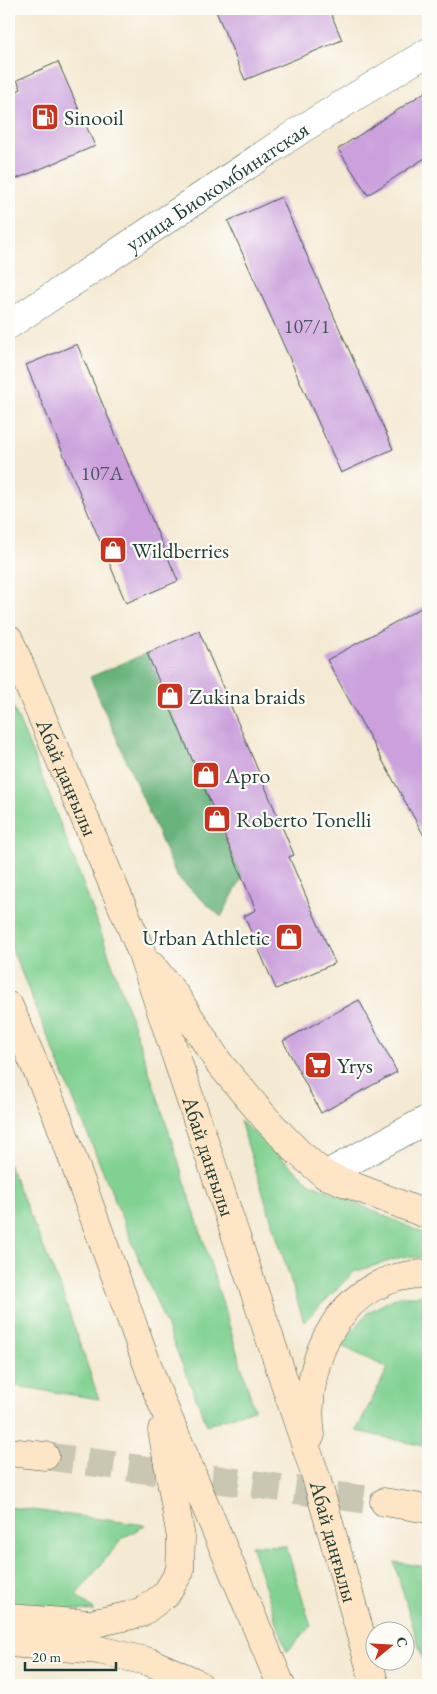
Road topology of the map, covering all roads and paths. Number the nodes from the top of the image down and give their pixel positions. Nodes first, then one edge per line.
1 (428, 52) edge
2 (9, 325) edge
3 (9, 639) edge
4 (141, 951) junction
5 (9, 1006) edge
6 (428, 1119) edge
7 (325, 1176) junction
8 (428, 1215) edge
9 (428, 1274) edge
10 (157, 1392) junction
11 (9, 1452) edge
12 (45, 1456) tunnel mouth
13 (316, 1476) junction
14 (384, 1502) tunnel mouth
15 (428, 1509) edge
16 (9, 1618) edge
17 (358, 1625) junction
18 (364, 1638) edge
19 (9, 1643) edge
20 (380, 1672) edge
21 (199, 1685) edge
22 (281, 1685) edge
23 (375, 1685) edge
24 (386, 1685) edge

1 - 2 street, улица Биокомбинатская
3 - 4 main road, Абай даңғылы
4 - 7 main road
4 - 13 main road, Абай даңғылы
5 - 10 main road
6 - 7 street
7 - 8 main road
9 - 13 main road
10 - 16 main road
10 - 22 main road
11 - 12 main road
13 - 17 main road, Абай даңғылы
14 - 15 main road
17 - 18 main road
17 - 23 main road, Абай даңғылы
19 - 21 main road
20 - 24 main road

